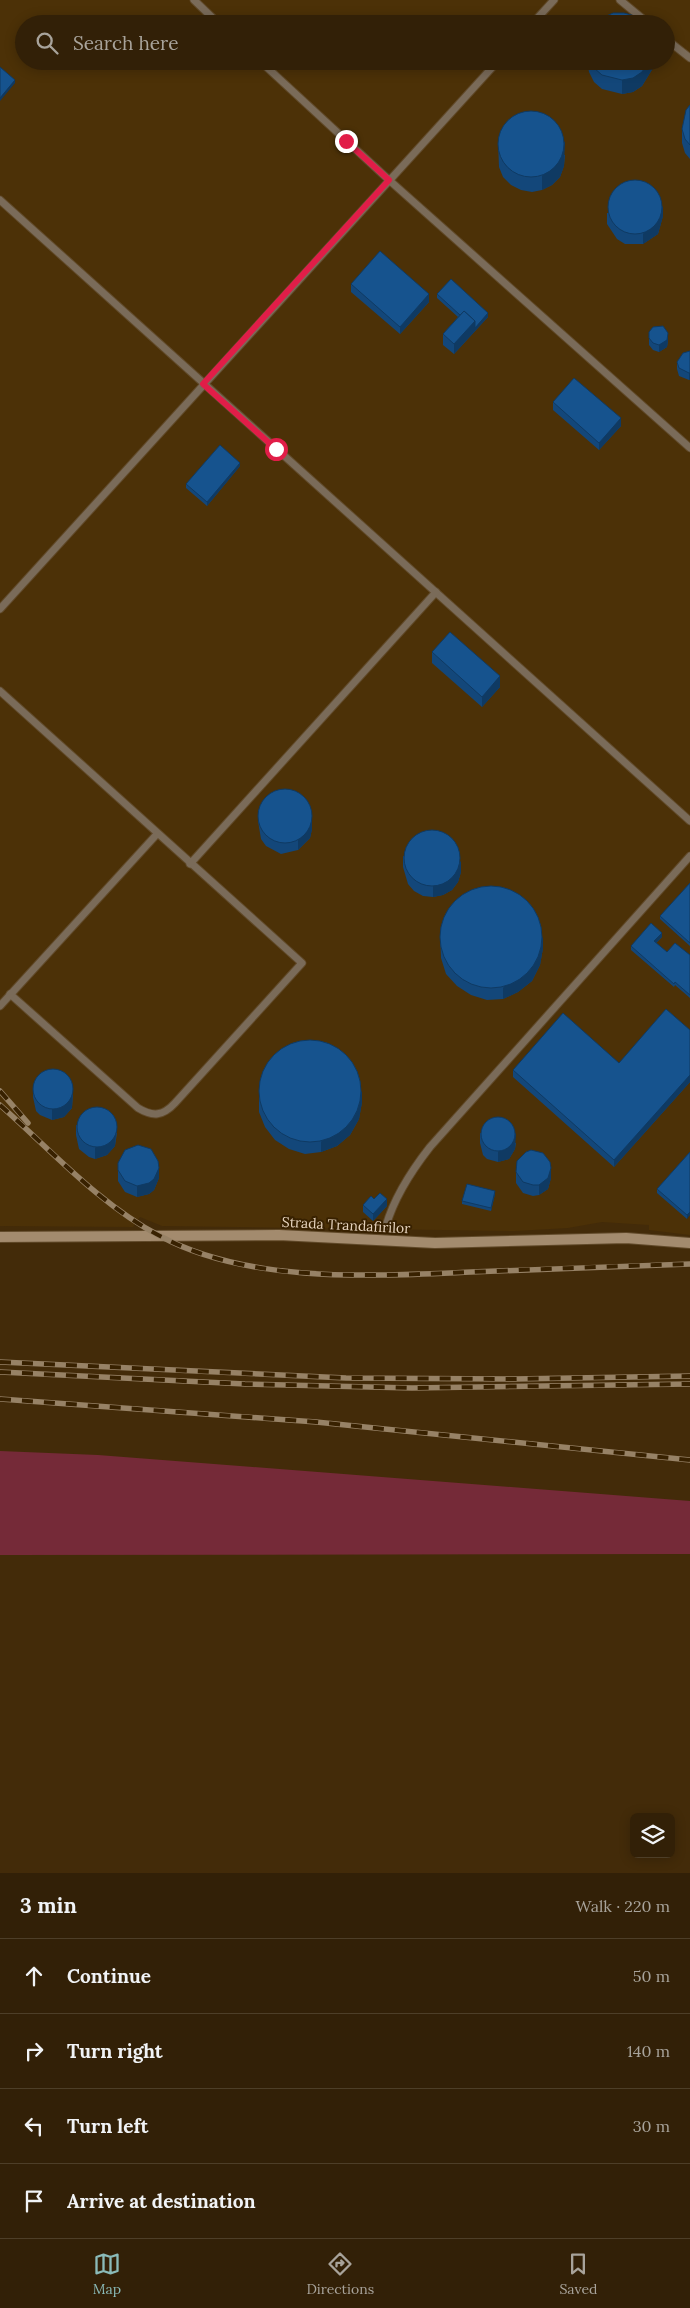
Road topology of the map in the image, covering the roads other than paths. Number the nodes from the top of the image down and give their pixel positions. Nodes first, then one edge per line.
1 (194, 0) edge
2 (554, 0) edge
3 (620, 0) edge
4 (210, 15) edge
5 (540, 15) edge
6 (638, 15) edge
7 (675, 46) edge
8 (690, 58) edge
9 (270, 70) edge
10 (490, 70) edge
11 (389, 180) junction
12 (0, 200) edge
13 (203, 384) junction
14 (690, 448) edge
15 (436, 592) junction
16 (0, 609) edge
17 (0, 691) edge
18 (690, 822) edge
19 (156, 834) junction
20 (690, 856) edge
21 (190, 864) junction
22 (10, 994) junction
23 (0, 1006) edge
24 (386, 1226) dead end
25 (0, 1237) edge
26 (690, 1244) edge

1 - 4 lane
2 - 5 lane
3 - 6 lane
7 - 8 lane
9 - 11 lane
10 - 11 lane
11 - 13 lane
11 - 14 lane
12 - 13 lane
13 - 15 lane
13 - 16 lane
15 - 18 lane
15 - 21 lane
17 - 19 lane
19 - 21 lane
19 - 22 lane
20 - 24 lane
21 - 22 lane
22 - 23 lane
25 - 26 main road, Strada Trandafirilor

